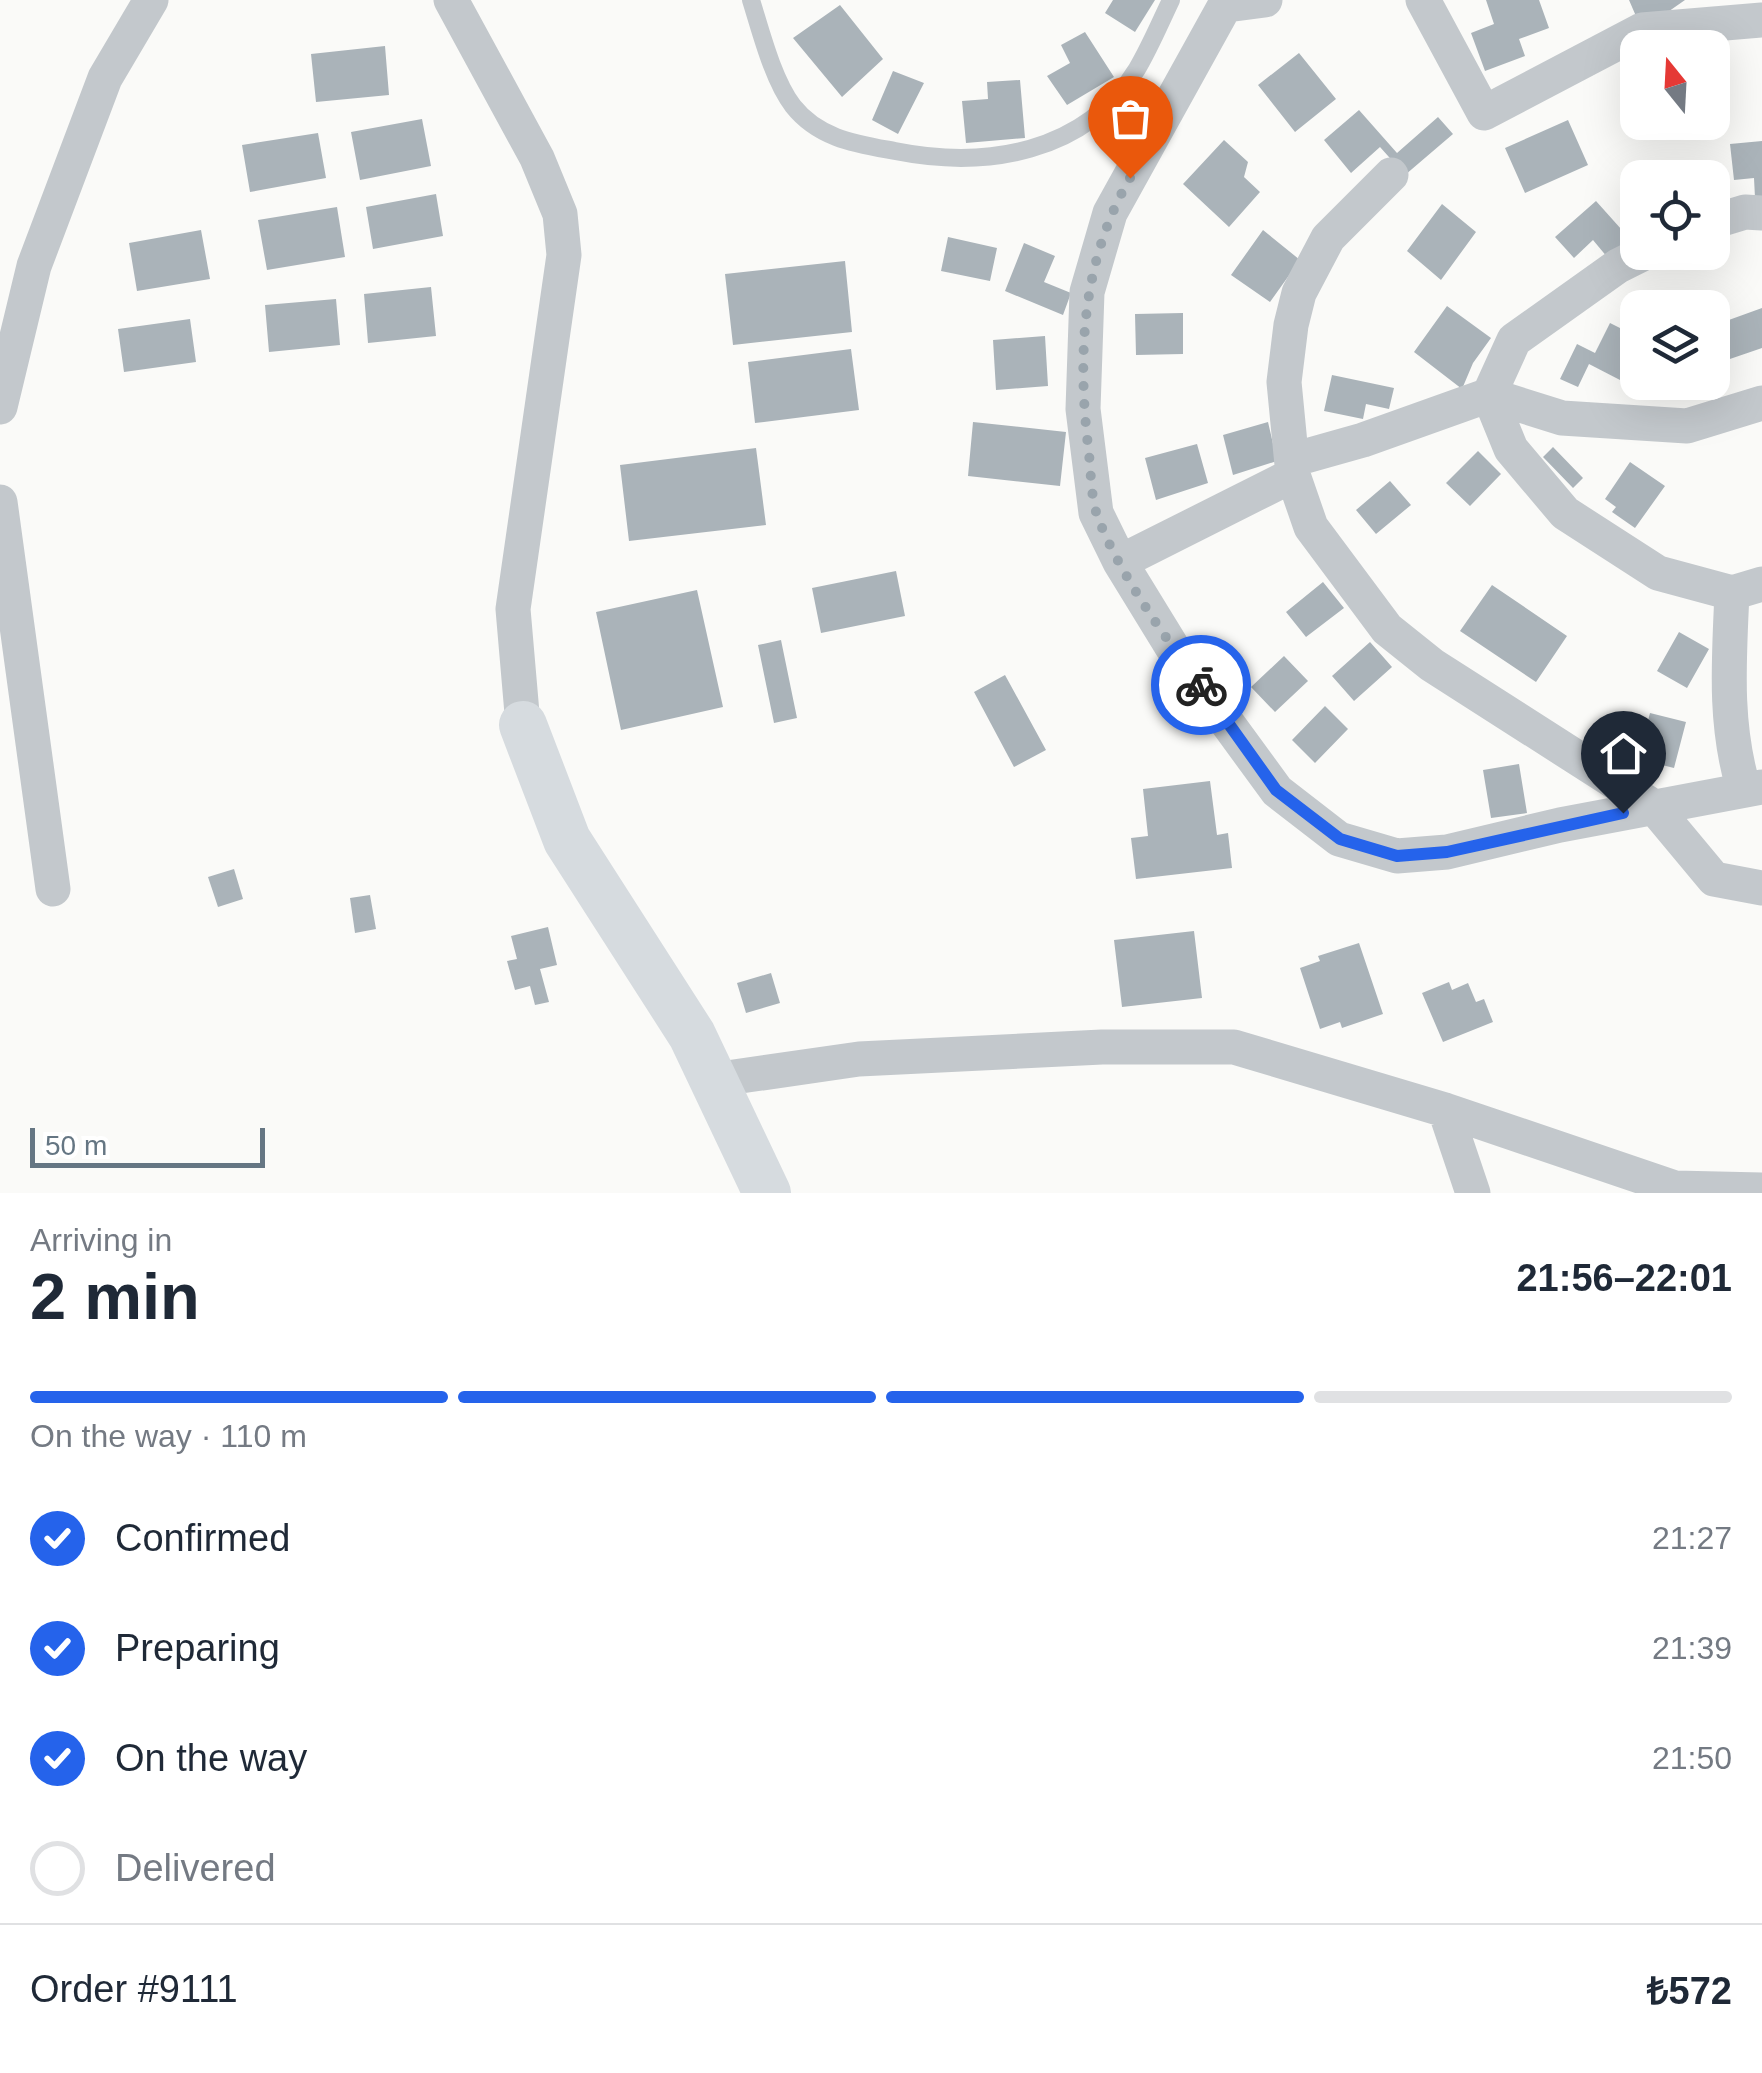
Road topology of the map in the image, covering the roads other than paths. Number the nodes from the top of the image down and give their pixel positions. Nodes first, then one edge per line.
1 (152, 0) edge
2 (451, 0) edge
3 (751, 0) edge
4 (1170, 0) edge
5 (1264, 0) edge
6 (1423, 0) edge
7 (1228, 2) edge
8 (1762, 20) edge
9 (1391, 176) dead end
10 (1762, 213) edge
11 (1730, 217) edge
12 (1620, 265) edge
13 (1489, 395) junction
14 (1762, 403) edge
15 (0, 408) edge
16 (1293, 468) junction
17 (0, 502) edge
18 (1120, 562) junction
19 (1747, 588) edge
20 (524, 725) joint
21 (1753, 788) edge
22 (1654, 807) junction
23 (1762, 888) edge
24 (52, 889) dead end
25 (713, 1080) junction
26 (1446, 1110) junction
27 (1762, 1190) edge
28 (767, 1193) edge
29 (1473, 1193) edge

1 - 15 street
2 - 20 street
3 - 4 lane
5 - 7 street
6 - 8 street
7 - 18 street
9 - 16 street
10 - 11 street
12 - 13 street
13 - 14 street
13 - 16 street
13 - 19 street
16 - 18 street
16 - 22 street
17 - 24 street
18 - 22 street
19 - 21 street
20 - 25 street
21 - 22 street
22 - 23 street
25 - 26 street
25 - 28 street
26 - 27 street
26 - 29 street

